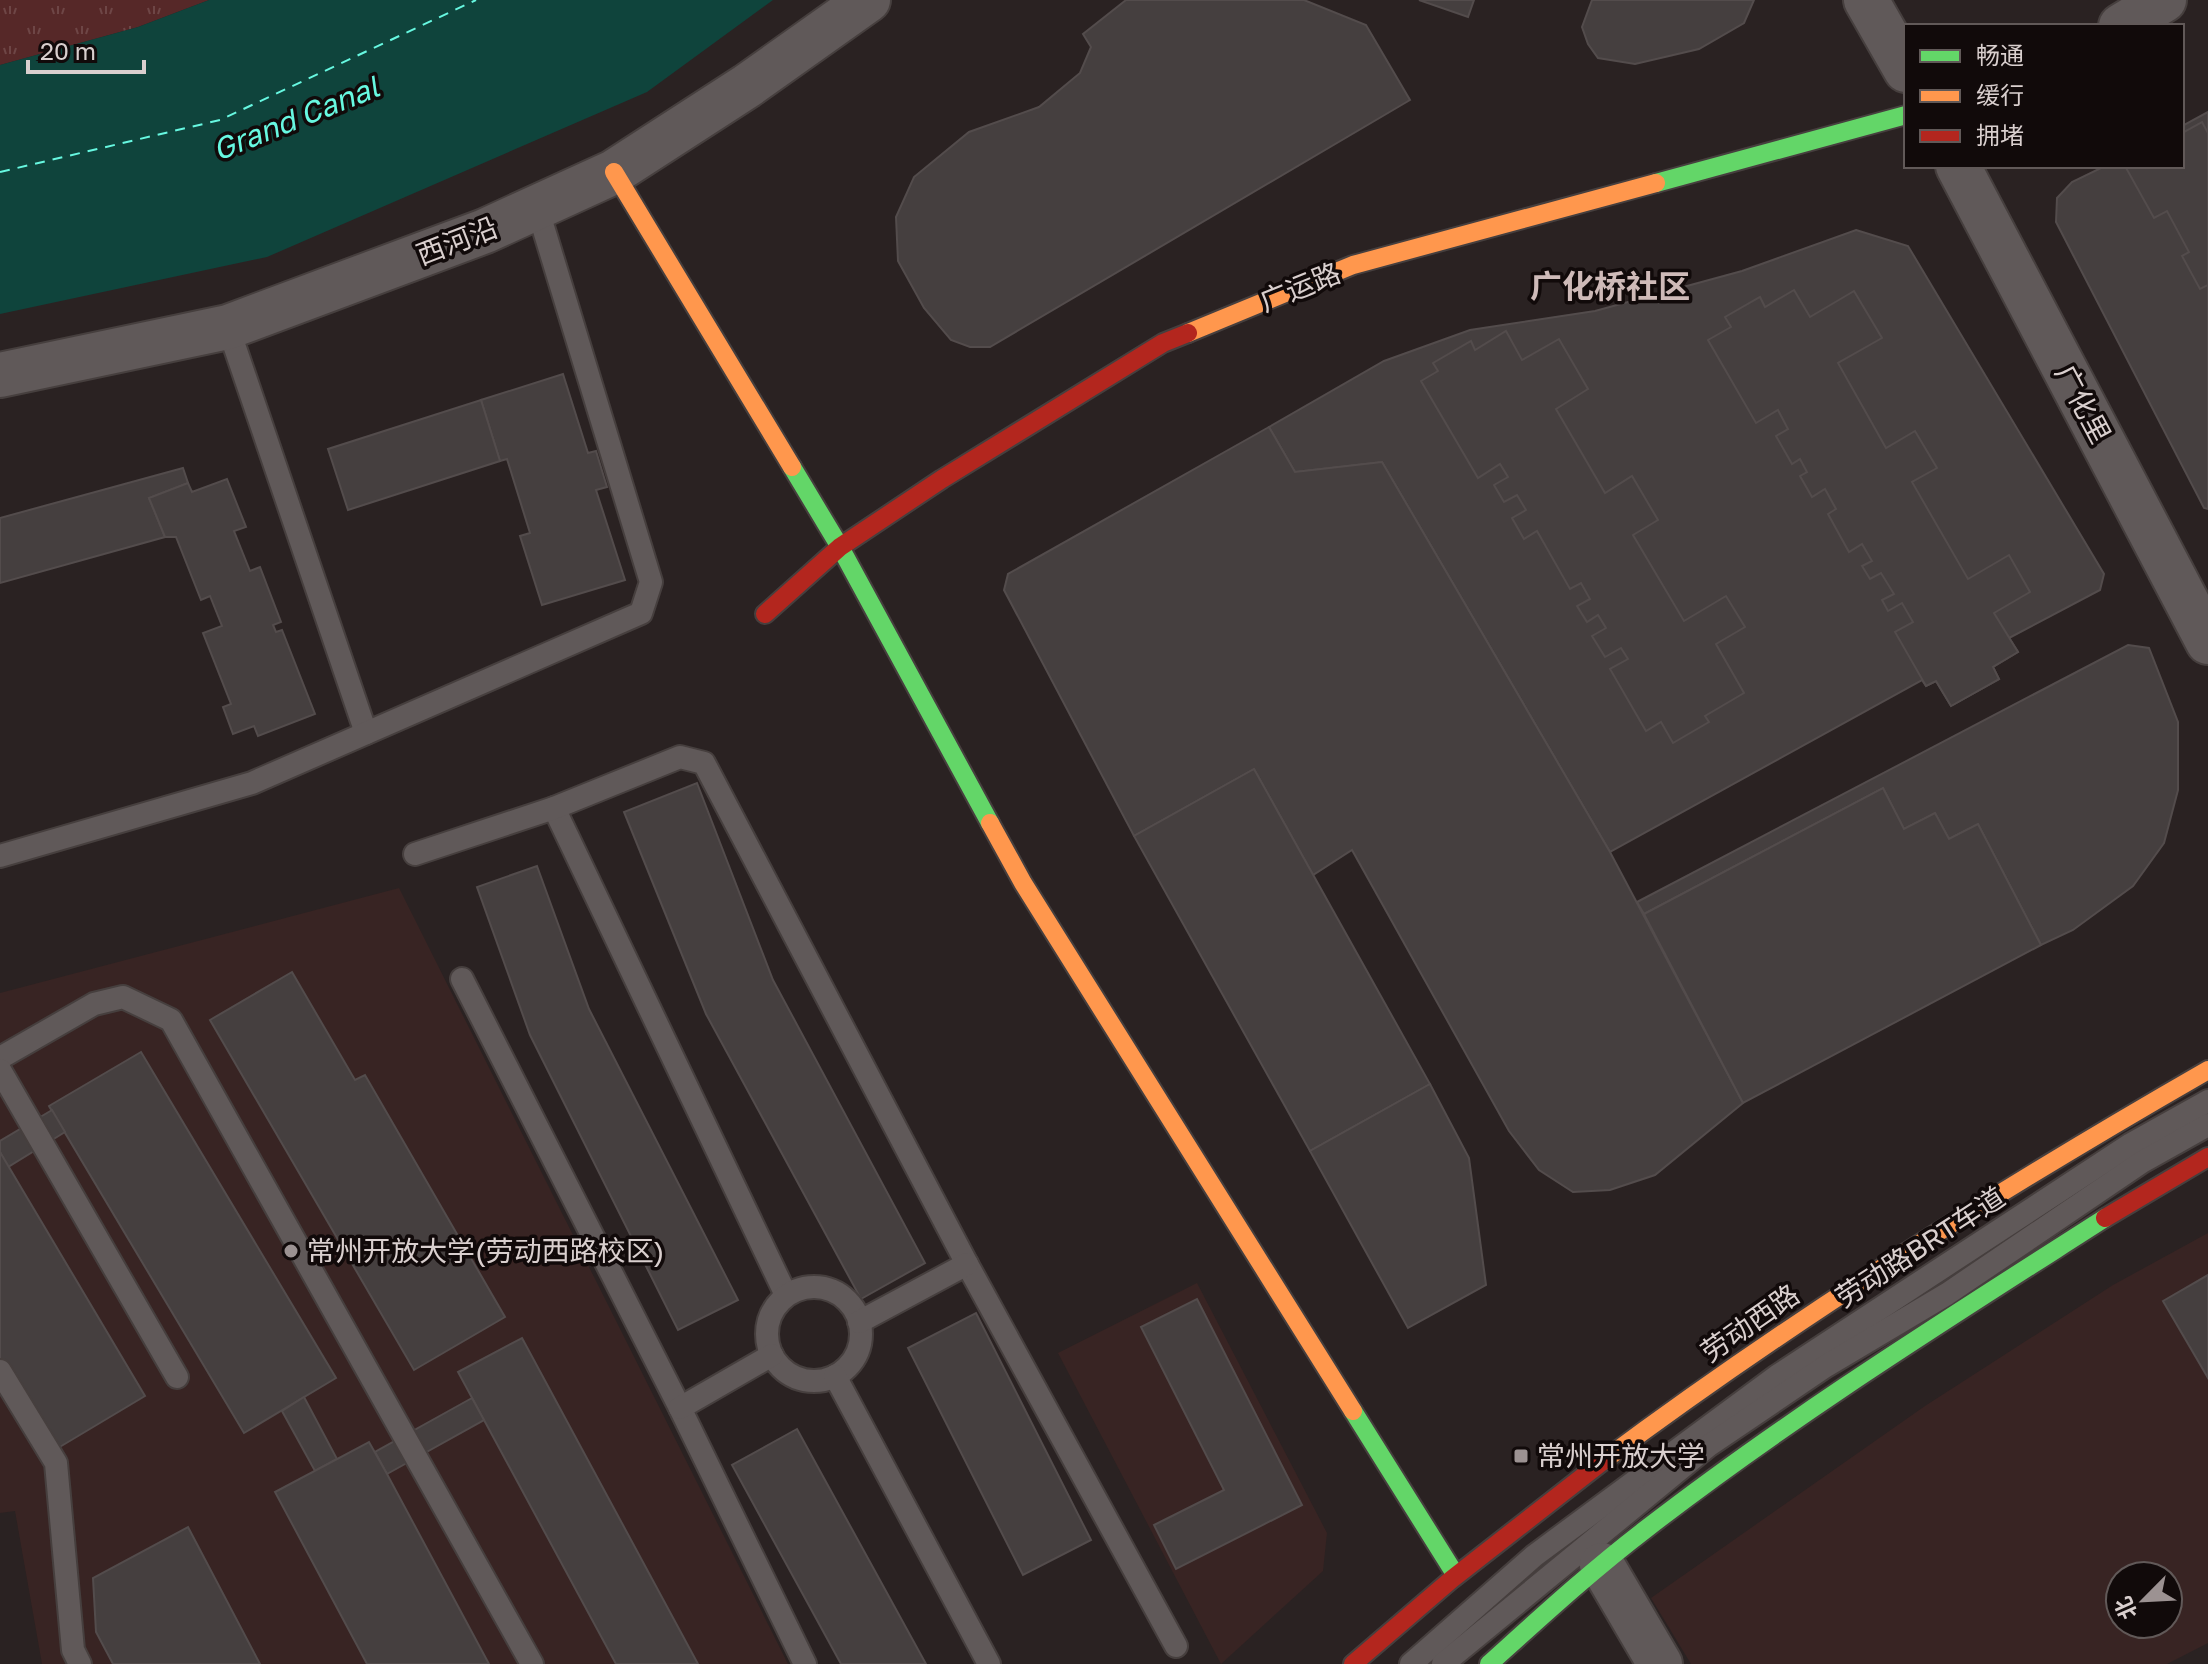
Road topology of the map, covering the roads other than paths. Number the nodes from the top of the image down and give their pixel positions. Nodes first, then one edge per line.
1 (868, 0) edge
2 (1866, 0) edge
3 (2164, 0) edge
4 (2124, 24) edge
5 (1904, 66) edge
6 (1904, 116) edge
7 (1959, 168) edge
8 (614, 172) junction
9 (537, 207) junction
10 (228, 327) junction
11 (0, 375) edge
12 (840, 547) junction
13 (765, 614) dead end
14 (2208, 642) edge
15 (366, 733) junction
16 (554, 808) junction
17 (415, 854) dead end
18 (0, 856) edge
19 (462, 979) dead end
20 (0, 1058) edge
21 (0, 1070) edge
22 (2208, 1070) edge
23 (2208, 1101) edge
24 (2208, 1125) edge
25 (2208, 1157) edge
26 (967, 1264) junction
27 (786, 1295) junction
28 (859, 1322) junction
29 (772, 1355) junction
30 (0, 1371) edge
31 (835, 1376) junction
32 (177, 1377) dead end
33 (680, 1408) junction
34 (1602, 1565) junction
35 (1455, 1574) junction
36 (1176, 1646) dead end
37 (80, 1664) edge
38 (532, 1664) edge
39 (805, 1664) edge
40 (989, 1664) edge
41 (1353, 1664) edge
42 (1411, 1664) edge
43 (1443, 1664) edge
44 (1489, 1664) edge
45 (1660, 1664) edge

1 - 8 street, 西河沿
2 - 5 street
3 - 4 street
6 - 12 street, 广运路
7 - 14 street, 广化里
8 - 9 street, 西河沿
8 - 12 street
9 - 10 street, 西河沿
9 - 15 lane
10 - 11 street, 西河沿
10 - 15 lane
12 - 13 street, 广运路
12 - 35 street
15 - 18 lane
16 - 17 lane
16 - 26 lane
16 - 27 lane
19 - 33 lane
20 - 38 lane
21 - 32 lane
22 - 35 street, 劳动西路
23 - 42 lane, 劳动路BRT车道
24 - 43 lane
25 - 34 street
26 - 28 lane
26 - 36 lane
27 - 28 lane
27 - 29 lane
28 - 31 lane
29 - 31 lane
29 - 33 lane
30 - 37 lane
31 - 40 lane
33 - 39 lane
34 - 44 street
34 - 45 street
35 - 41 street, 劳动西路

